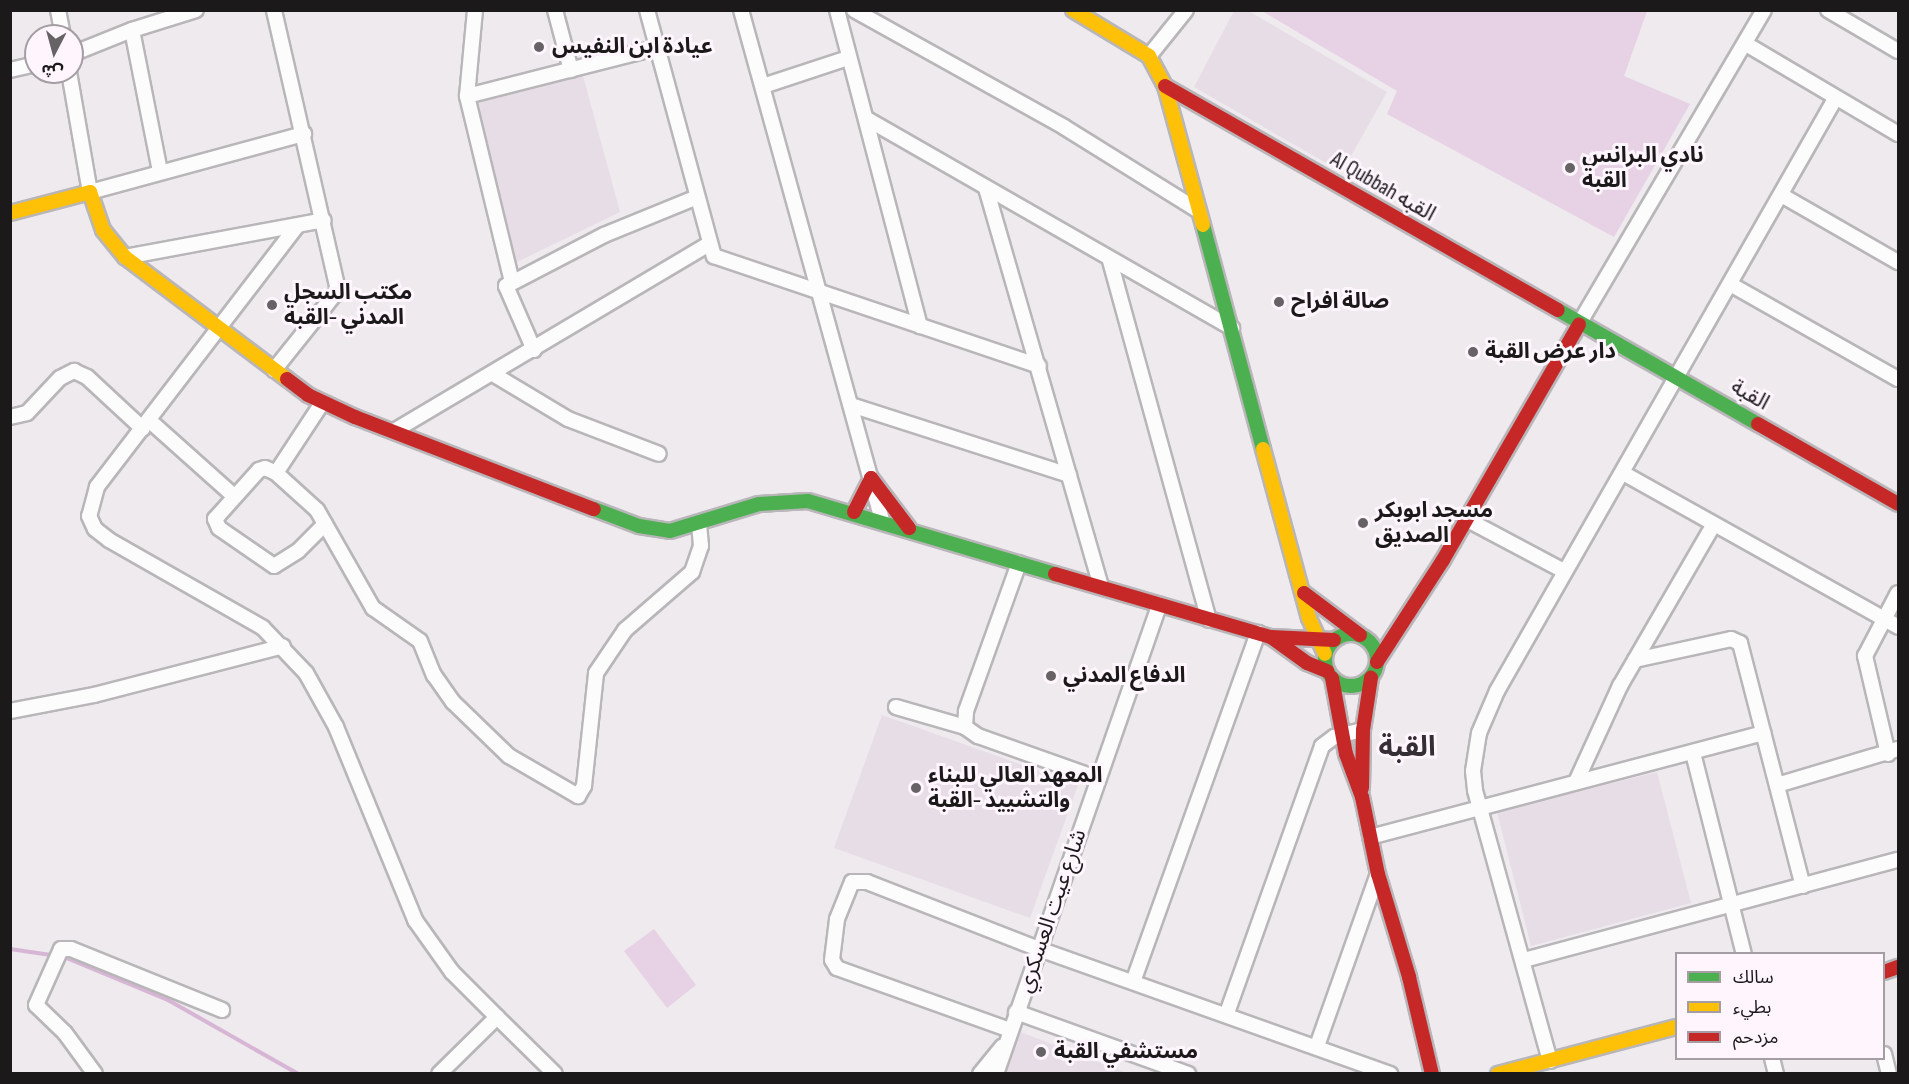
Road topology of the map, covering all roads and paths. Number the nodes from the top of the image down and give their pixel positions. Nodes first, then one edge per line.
1 (196, 10) edge
2 (274, 10) edge
3 (475, 10) edge
4 (555, 10) edge
5 (647, 10) edge
6 (741, 10) edge
7 (837, 10) edge
8 (854, 10) edge
9 (1073, 10) edge
10 (1186, 10) edge
11 (1764, 10) edge
12 (1828, 10) edge
13 (164, 14) edge
14 (132, 30) junction
15 (1746, 44) junction
16 (656, 48) junction
17 (84, 49) edge
18 (1899, 51) edge
19 (1149, 56) junction
20 (848, 58) junction
21 (571, 70) junction
22 (71, 84) edge
23 (763, 86) junction
24 (1165, 86) junction
25 (467, 96) junction
26 (1835, 99) junction
27 (867, 119) junction
28 (304, 134) junction
29 (1899, 134) edge
30 (160, 171) junction
31 (986, 188) junction
32 (90, 192) junction
33 (1783, 196) junction
34 (697, 197) junction
35 (1199, 211) junction
36 (10, 213) edge
37 (324, 220) junction
38 (297, 226) junction
39 (709, 244) junction
40 (126, 256) junction
41 (1110, 261) junction
42 (1899, 262) edge
43 (512, 282) junction
44 (1730, 284) junction
45 (819, 292) junction
46 (1579, 324) junction
47 (920, 326) junction
48 (1232, 328) junction
49 (219, 331) junction
50 (534, 350) junction
51 (1039, 366) junction
52 (274, 370) junction
53 (493, 374) junction
54 (1679, 378) junction
55 (1899, 379) edge
56 (322, 403) junction
57 (851, 405) junction
58 (10, 417) edge
59 (147, 425) junction
60 (394, 431) junction
61 (659, 454) dead end
62 (276, 473) junction
63 (1623, 473) junction
64 (1069, 475) junction
65 (872, 478) junction
66 (234, 496) junction
67 (1899, 504) edge
68 (854, 512) junction
69 (1466, 519) junction
70 (882, 520) junction
71 (325, 524) junction
72 (699, 524) junction
73 (1714, 524) junction
74 (909, 528) junction
75 (1019, 563) junction
76 (1564, 571) junction
77 (1101, 587) junction
78 (1304, 593) junction
79 (1899, 593) edge
80 (1159, 605) junction
81 (1884, 619) junction
82 (1209, 620) junction
83 (1899, 627) edge
84 (1264, 635) junction
85 (1360, 635) junction
86 (1317, 638) junction
87 (1334, 640) junction
88 (283, 646) junction
89 (1325, 654) junction
90 (1635, 660) junction
91 (1377, 662) junction
92 (1330, 675) junction
93 (1371, 678) junction
94 (896, 707) dead end
95 (10, 711) edge
96 (965, 727) junction
97 (1363, 730) junction
98 (1764, 734) junction
99 (1342, 735) junction
100 (1893, 752) edge
101 (1693, 753) junction
102 (1099, 779) junction
103 (1576, 782) junction
104 (1777, 785) junction
105 (1362, 797) junction
106 (1479, 808) junction
107 (1370, 837) junction
108 (1899, 860) edge
109 (1378, 874) junction
110 (1803, 886) junction
111 (1731, 905) junction
112 (1039, 949) junction
113 (1743, 952) edge
114 (1524, 960) junction
115 (1133, 981) junction
116 (222, 1010) dead end
117 (1017, 1011) junction
118 (1227, 1013) junction
119 (497, 1017) junction
120 (1675, 1028) edge
121 (1010, 1030) junction
122 (1317, 1046) junction
123 (1002, 1047) junction
124 (1885, 1058) edge
125 (1550, 1061) junction
126 (1381, 1072) edge
127 (95, 1074) edge
128 (438, 1074) edge
129 (555, 1074) edge
130 (980, 1074) edge
131 (996, 1074) edge
132 (1188, 1074) edge
133 (1432, 1074) edge
134 (1498, 1074) edge
135 (1889, 1074) edge

1 - 13 street
2 - 28 street
3 - 25 street
4 - 21 street
5 - 16 street
6 - 23 street
7 - 20 street
8 - 35 street
9 - 19 street
10 - 19 street
11 - 15 street
12 - 18 street
13 - 14 street
14 - 17 street
14 - 30 street
15 - 26 street
15 - 46 street
16 - 21 street
16 - 34 street
19 - 24 street
20 - 23 street
20 - 27 street
21 - 25 street
22 - 32 street
23 - 45 street
24 - 35 street
24 - 46 street, Al Qubbah القبه
25 - 43 street
26 - 29 street
26 - 33 street
27 - 31 street
27 - 47 street
28 - 30 street
28 - 37 street
30 - 32 street
31 - 41 street
31 - 51 street
32 - 36 street
32 - 40 street
33 - 42 street
33 - 44 street
34 - 39 street
34 - 43 street
35 - 48 street
37 - 38 street
37 - 52 street
38 - 40 street
38 - 49 street
39 - 45 street
39 - 50 street
40 - 49 street
41 - 48 street
41 - 82 street
43 - 50 street
44 - 54 street
44 - 55 street
45 - 47 street
45 - 57 street
46 - 54 street, القبة
46 - 69 street
47 - 51 street
48 - 78 street
49 - 52 street
49 - 59 street
50 - 53 street
51 - 64 street
52 - 56 street
53 - 60 street
53 - 61 street
54 - 63 street
54 - 67 street, القبة
56 - 60 street
56 - 62 street
57 - 64 street
57 - 65 street
58 - 59 street
59 - 66 street
59 - 88 street
60 - 72 street
62 - 66 street
62 - 71 street
63 - 73 street
63 - 76 street
64 - 77 street
65 - 68 street
65 - 70 street
65 - 74 street
66 - 71 street
68 - 70 street
68 - 72 street
69 - 76 street
69 - 91 street
70 - 74 street
71 - 72 street
73 - 81 street
73 - 90 street
74 - 75 street
75 - 77 street
75 - 96 street
76 - 106 street
77 - 80 street
78 - 85 street
78 - 86 street
79 - 81 street
80 - 82 street
80 - 102 street, شارع عيت العسكري
81 - 83 street
81 - 100 street
82 - 84 street
84 - 86 street
84 - 92 street
84 - 115 street
85 - 87 street
85 - 91 street
86 - 87 street
86 - 89 street
87 - 89 street
88 - 95 street
88 - 119 street
89 - 92 street
90 - 98 street
90 - 103 street
91 - 93 street
92 - 93 street
92 - 99 street
93 - 97 street
94 - 96 street
96 - 102 street
97 - 99 street
97 - 105 street
98 - 101 street
98 - 104 street
99 - 105 street
99 - 118 street
100 - 104 street
101 - 103 street
101 - 111 street
102 - 112 street, شارع عيت العسكري
103 - 106 street
104 - 110 street
105 - 107 street
106 - 107 street
106 - 114 street
107 - 109 street
108 - 110 street
109 - 122 street
109 - 133 street
110 - 111 street
111 - 113 street
111 - 114 street
112 - 115 street
112 - 117 street, شارع عيت العسكري
112 - 121 street
114 - 125 street
115 - 118 street
116 - 127 street
117 - 121 street, شارع عيت العسكري
117 - 132 street
118 - 122 street
119 - 128 street
119 - 129 street
120 - 125 street
121 - 123 street, شارع عيت العسكري
122 - 126 street
123 - 130 street, شارع عيت العسكري
123 - 131 street, شارع عيت العسكري
124 - 135 street
125 - 134 street

